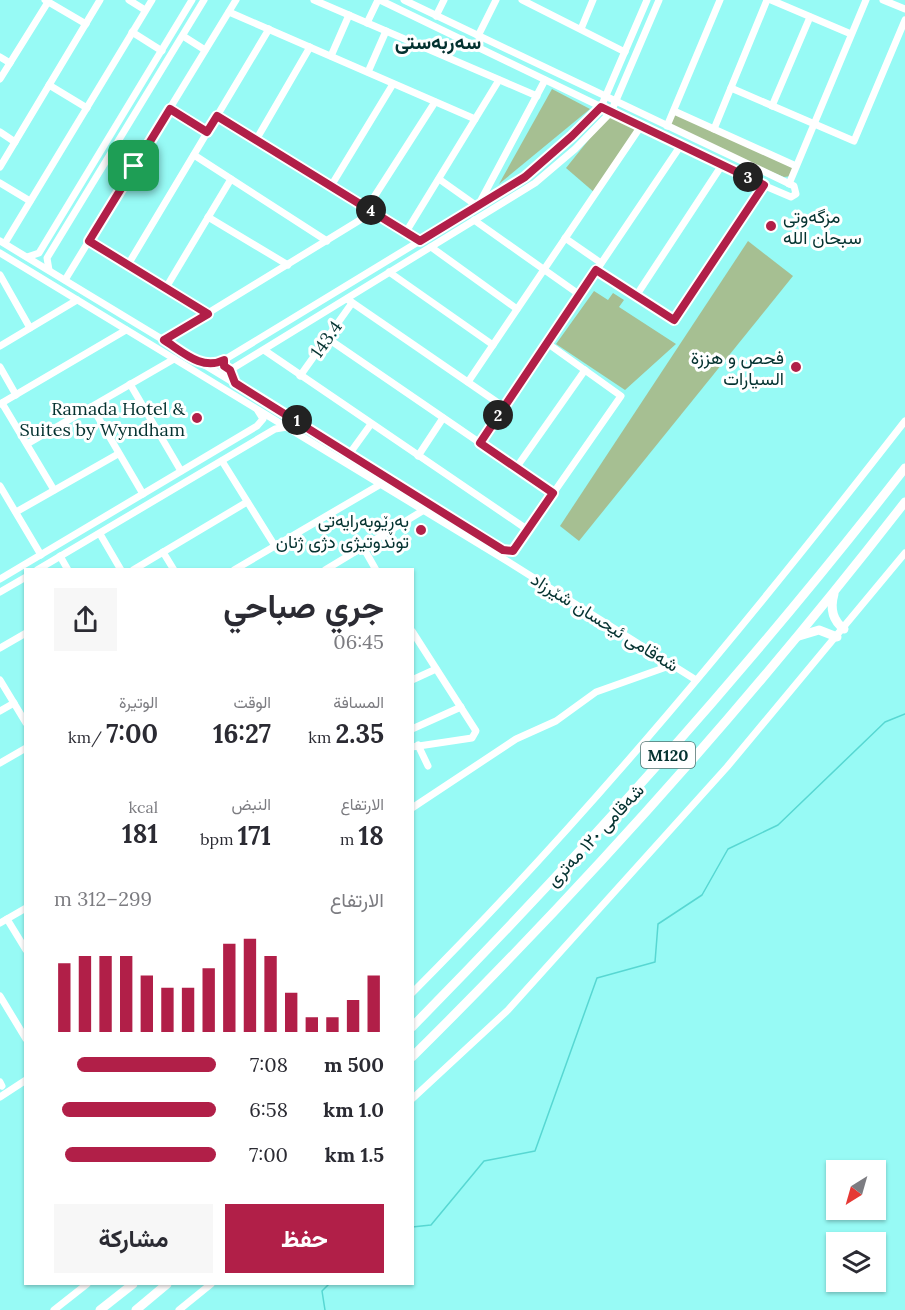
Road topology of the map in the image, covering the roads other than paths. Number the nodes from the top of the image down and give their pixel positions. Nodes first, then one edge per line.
1 (100, 0) edge
2 (129, 0) edge
3 (152, 0) edge
4 (192, 0) edge
5 (204, 0) edge
6 (236, 0) edge
7 (314, 0) edge
8 (379, 0) edge
9 (404, 0) edge
10 (444, 0) edge
11 (496, 0) edge
12 (522, 0) edge
13 (593, 0) edge
14 (647, 0) edge
15 (659, 0) edge
16 (720, 0) edge
17 (769, 0) edge
18 (866, 0) edge
19 (883, 0) edge
20 (47, 1) edge
21 (419, 7) junction
22 (905, 9) edge
23 (145, 10) junction
24 (229, 12) junction
25 (349, 15) junction
26 (436, 16) junction
27 (414, 17) junction
28 (810, 17) junction
29 (905, 20) edge
30 (367, 23) junction
31 (86, 24) junction
32 (269, 29) junction
33 (581, 30) junction
34 (386, 31) junction
35 (132, 32) junction
36 (851, 34) junction
37 (183, 36) junction
38 (478, 36) junction
39 (310, 47) junction
40 (205, 50) junction
41 (162, 51) junction
42 (625, 52) junction
43 (331, 56) junction
44 (0, 57) edge
45 (10, 63) junction
46 (368, 72) junction
47 (0, 80) edge
48 (499, 80) junction
49 (545, 80) junction
50 (393, 84) junction
51 (50, 85) junction
52 (731, 88) junction
53 (610, 90) junction
54 (620, 94) junction
55 (136, 95) junction
56 (537, 96) junction
57 (606, 98) junction
58 (145, 100) junction
59 (435, 102) junction
60 (616, 102) junction
61 (772, 106) junction
62 (87, 108) junction
63 (170, 109) junction
64 (598, 109) junction
65 (674, 111) junction
66 (611, 112) junction
67 (217, 116) junction
68 (475, 119) junction
69 (604, 120) junction
70 (814, 124) junction
71 (641, 126) junction
72 (668, 126) junction
73 (714, 129) junction
74 (0, 132) edge
75 (207, 132) junction
76 (256, 140) junction
77 (15, 142) junction
78 (681, 145) junction
79 (113, 152) junction
80 (194, 155) junction
81 (722, 165) junction
82 (134, 166) junction
83 (796, 166) junction
84 (0, 167) edge
85 (231, 179) junction
86 (439, 179) junction
87 (0, 183) edge
88 (789, 184) junction
89 (764, 185) junction
90 (331, 186) junction
91 (30, 201) junction
92 (478, 205) junction
93 (370, 210) junction
94 (208, 217) junction
95 (474, 220) junction
96 (406, 232) junction
97 (565, 238) junction
98 (89, 241) junction
99 (327, 241) junction
100 (420, 241) junction
101 (2, 242) edge
102 (431, 247) junction
103 (400, 252) junction
104 (0, 253) edge
105 (39, 253) junction
106 (27, 257) junction
107 (47, 258) junction
108 (406, 262) junction
109 (129, 263) junction
110 (288, 265) junction
111 (599, 266) junction
112 (544, 270) junction
113 (50, 271) junction
114 (390, 272) junction
115 (0, 275) edge
116 (65, 280) junction
117 (167, 286) junction
118 (580, 295) junction
119 (636, 296) junction
120 (77, 300) junction
121 (98, 300) junction
122 (349, 301) junction
123 (92, 309) junction
124 (517, 309) junction
125 (208, 314) junction
126 (30, 328) junction
127 (126, 330) junction
128 (327, 338) junction
129 (164, 340) junction
130 (547, 343) junction
131 (493, 345) junction
132 (0, 346) edge
133 (264, 350) junction
134 (174, 358) junction
135 (224, 360) junction
136 (204, 364) junction
137 (0, 367) edge
138 (230, 370) junction
139 (585, 370) junction
140 (300, 376) junction
141 (468, 382) junction
142 (235, 383) junction
143 (130, 384) junction
144 (16, 395) junction
145 (1, 404) edge
146 (92, 407) junction
147 (504, 407) junction
148 (257, 409) junction
149 (443, 418) junction
150 (905, 421) edge
151 (371, 424) junction
152 (257, 426) junction
153 (287, 427) junction
154 (264, 435) junction
155 (330, 440) junction
156 (480, 443) junction
157 (27, 444) junction
158 (324, 450) junction
159 (118, 453) junction
160 (350, 453) junction
161 (418, 456) junction
162 (222, 460) junction
163 (516, 468) junction
164 (905, 468) edge
165 (181, 471) junction
166 (381, 484) junction
167 (0, 486) edge
168 (54, 490) junction
169 (553, 493) junction
170 (143, 494) junction
171 (247, 502) junction
172 (905, 502) edge
173 (424, 510) junction
174 (16, 512) junction
175 (528, 530) junction
176 (474, 532) junction
177 (78, 533) junction
178 (100, 534) junction
179 (83, 543) junction
180 (275, 546) junction
181 (363, 546) junction
182 (483, 546) junction
183 (163, 552) junction
184 (905, 553) edge
185 (41, 555) junction
186 (60, 556) junction
187 (41, 568) edge
188 (67, 568) edge
189 (121, 568) edge
190 (135, 568) edge
191 (173, 568) edge
192 (239, 568) edge
193 (328, 568) edge
194 (375, 568) edge
195 (1, 575) edge
196 (24, 578) edge
197 (835, 591) junction
198 (0, 592) edge
199 (844, 629) junction
200 (414, 634) edge
201 (24, 635) edge
202 (797, 637) junction
203 (837, 637) junction
204 (0, 648) edge
205 (672, 665) junction
206 (436, 669) junction
207 (414, 679) edge
208 (0, 680) edge
209 (696, 680) junction
210 (14, 703) junction
211 (461, 707) junction
212 (0, 711) edge
213 (24, 720) edge
214 (414, 728) edge
215 (415, 746) edge
216 (24, 749) edge
217 (0, 763) edge
218 (428, 766) dead end
219 (414, 807) edge
220 (24, 909) edge
221 (4, 921) edge
222 (24, 947) edge
223 (414, 991) edge
224 (0, 996) edge
225 (414, 1025) edge
226 (22, 1026) edge
227 (414, 1055) edge
228 (24, 1081) edge
229 (0, 1097) edge
230 (414, 1098) edge
231 (86, 1285) edge
232 (132, 1285) edge
233 (166, 1285) edge
234 (210, 1285) edge
235 (54, 1310) edge
236 (100, 1310) edge
237 (136, 1310) edge
238 (179, 1310) edge

1 - 31 street
2 - 23 street
3 - 23 street
4 - 41 street
5 - 37 street
6 - 24 street
7 - 25 street
8 - 27 street
8 - 30 street
9 - 21 street
10 - 26 street
11 - 38 street
12 - 33 street
13 - 33 street
14 - 42 street
15 - 54 street
16 - 65 street
17 - 28 street
17 - 52 street
18 - 36 street
19 - 22 street
20 - 31 street
20 - 45 street
21 - 26 street
21 - 27 street
23 - 35 street
24 - 32 street
24 - 40 street
25 - 30 street
25 - 43 street
26 - 38 street
27 - 49 street
28 - 36 street
28 - 61 street
29 - 70 street
30 - 34 street
31 - 51 street
32 - 39 street
32 - 67 street
33 - 42 street
34 - 46 street
34 - 48 street
35 - 41 street
35 - 62 street
36 - 70 street
37 - 40 street
37 - 58 street
38 - 57 street
39 - 43 street
39 - 76 street
40 - 63 street
41 - 55 street
42 - 53 street
43 - 46 street
44 - 45 street
45 - 47 street
46 - 50 street
48 - 56 street
48 - 68 street
49 - 56 street
49 - 64 street
50 - 59 street
50 - 90 street
51 - 62 street
51 - 77 street
52 - 61 street
52 - 73 street
53 - 54 street
53 - 57 street
54 - 60 street
55 - 58 street
55 - 105 street
56 - 92 street
57 - 60 street
57 - 64 street
58 - 79 street
59 - 68 street
59 - 93 street
60 - 66 street
60 - 72 street
61 - 70 street
62 - 91 street
63 - 75 street
63 - 82 street
64 - 66 street
64 - 69 street
64 - 92 street
65 - 72 street
65 - 73 street
66 - 69 street
66 - 71 street
67 - 75 street
67 - 76 street
68 - 86 street
69 - 95 street
70 - 83 street
71 - 78 street
71 - 97 street
72 - 88 street
73 - 83 street
74 - 77 street
75 - 80 street
76 - 90 street
77 - 84 street
78 - 81 street
78 - 111 street
79 - 82 street
79 - 107 street
80 - 85 street
80 - 109 street
81 - 89 street
81 - 119 street
82 - 98 street
83 - 88 street
85 - 94 street
85 - 99 street
86 - 92 street
86 - 96 street
87 - 91 street
88 - 89 street
89 - 119 street
90 - 93 street
91 - 101 street
92 - 100 street
93 - 96 street
93 - 99 street
94 - 110 street
94 - 117 street
95 - 102 street
95 - 112 street
96 - 100 street
97 - 111 street
97 - 112 street
98 - 109 street
98 - 116 street
99 - 110 street
100 - 103 street
101 - 106 street, شەقامی ئیحسان شێرزاد
102 - 108 street
102 - 124 street
103 - 108 street
103 - 135 street
104 - 120 street, شەقامی ئیحسان شێرزاد
105 - 106 street
105 - 107 street
106 - 113 street, شەقامی ئیحسان شێرزاد
107 - 113 street
108 - 114 street
109 - 117 street
110 - 125 street
111 - 118 street
111 - 119 street
112 - 118 street
112 - 124 street
113 - 116 street, شەقامی ئیحسان شێرزاد
114 - 122 street
114 - 131 street
115 - 126 street
116 - 121 street, شەقامی ئیحسان شێرزاد
117 - 125 street
118 - 130 street
120 - 123 street, شەقامی ئیحسان شێرزاد
120 - 126 street
121 - 123 street
121 - 129 street, شەقامی ئیحسان شێرزاد
122 - 128 street, 143.4
122 - 133 street
122 - 141 street
123 - 127 street, شەقامی ئیحسان شێرزاد
124 - 131 street
125 - 129 street
126 - 132 street
127 - 134 street, شەقامی ئیحسان شێرزاد
127 - 144 street
128 - 140 street, 143.4
128 - 149 street
129 - 136 street, شەقامی ئیحسان شێرزاد
130 - 139 street
130 - 147 street
131 - 141 street
133 - 138 street
133 - 140 street
134 - 143 street
134 - 148 street, شەقامی ئیحسان شێرزاد
135 - 136 street
135 - 138 street
136 - 142 street, شەقامی ئیحسان شێرزاد
137 - 144 street
138 - 142 street
139 - 163 street
139 - 169 street
140 - 151 street
141 - 147 street
142 - 155 street, شەقامی ئیحسان شێرزاد
143 - 146 street
143 - 165 street
144 - 145 street
145 - 157 street
146 - 157 street
146 - 159 street
147 - 156 street
148 - 152 street
148 - 153 street, شەقامی ئیحسان شێرزاد
149 - 156 street
149 - 161 street
150 - 209 street
151 - 160 street
151 - 161 street
152 - 154 street
152 - 165 street
153 - 154 street
153 - 158 street, شەقامی ئیحسان شێرزاد
154 - 162 street
155 - 158 street
155 - 160 street, شەقامی ئیحسان شێرزاد
156 - 163 street
157 - 168 street
158 - 166 street, شەقامی ئیحسان شێرزاد
159 - 168 street
159 - 170 street
160 - 176 street, شەقامی ئیحسان شێرزاد
161 - 175 street
162 - 171 street
162 - 178 street
163 - 169 street
164 - 225 highway, شەقامی ١٢٠ مەتری / M120
165 - 170 street
166 - 173 street, شەقامی ئیحسان شێرزاد
166 - 180 street
167 - 174 street
168 - 174 street
169 - 175 street
170 - 177 street
171 - 180 street
171 - 183 street
172 - 197 highway, شەقامی ١٢٠ مەتری / M120
173 - 181 street
173 - 182 street, شەقامی ئیحسان شێرزاد
174 - 185 street
175 - 176 street
176 - 182 street, شەقامی ئیحسان شێرزاد
177 - 179 street
177 - 185 street
178 - 179 street
178 - 189 street
179 - 186 street
180 - 192 street
181 - 193 street
181 - 194 street
182 - 205 street, شەقامی ئیحسان شێرزاد
183 - 190 street
183 - 191 street
184 - 199 street
185 - 195 street
186 - 187 street
186 - 188 street
196 - 198 street
197 - 199 highway
197 - 202 highway, شەقامی ١٢٠ مەتری / M120
199 - 203 street
200 - 206 street
201 - 204 street
202 - 203 highway
202 - 227 highway, شەقامی ١٢٠ مەتری / M120
203 - 230 street
205 - 209 street, شەقامی ئیحسان شێرزاد
205 - 219 street
206 - 207 street
206 - 211 street
208 - 210 street
209 - 223 street
210 - 212 street
210 - 213 street
211 - 214 street
211 - 215 street
215 - 218 street
216 - 217 street
220 - 221 street
221 - 222 street
224 - 226 street
228 - 229 street
231 - 235 street
232 - 236 highway
233 - 237 highway
234 - 238 street

